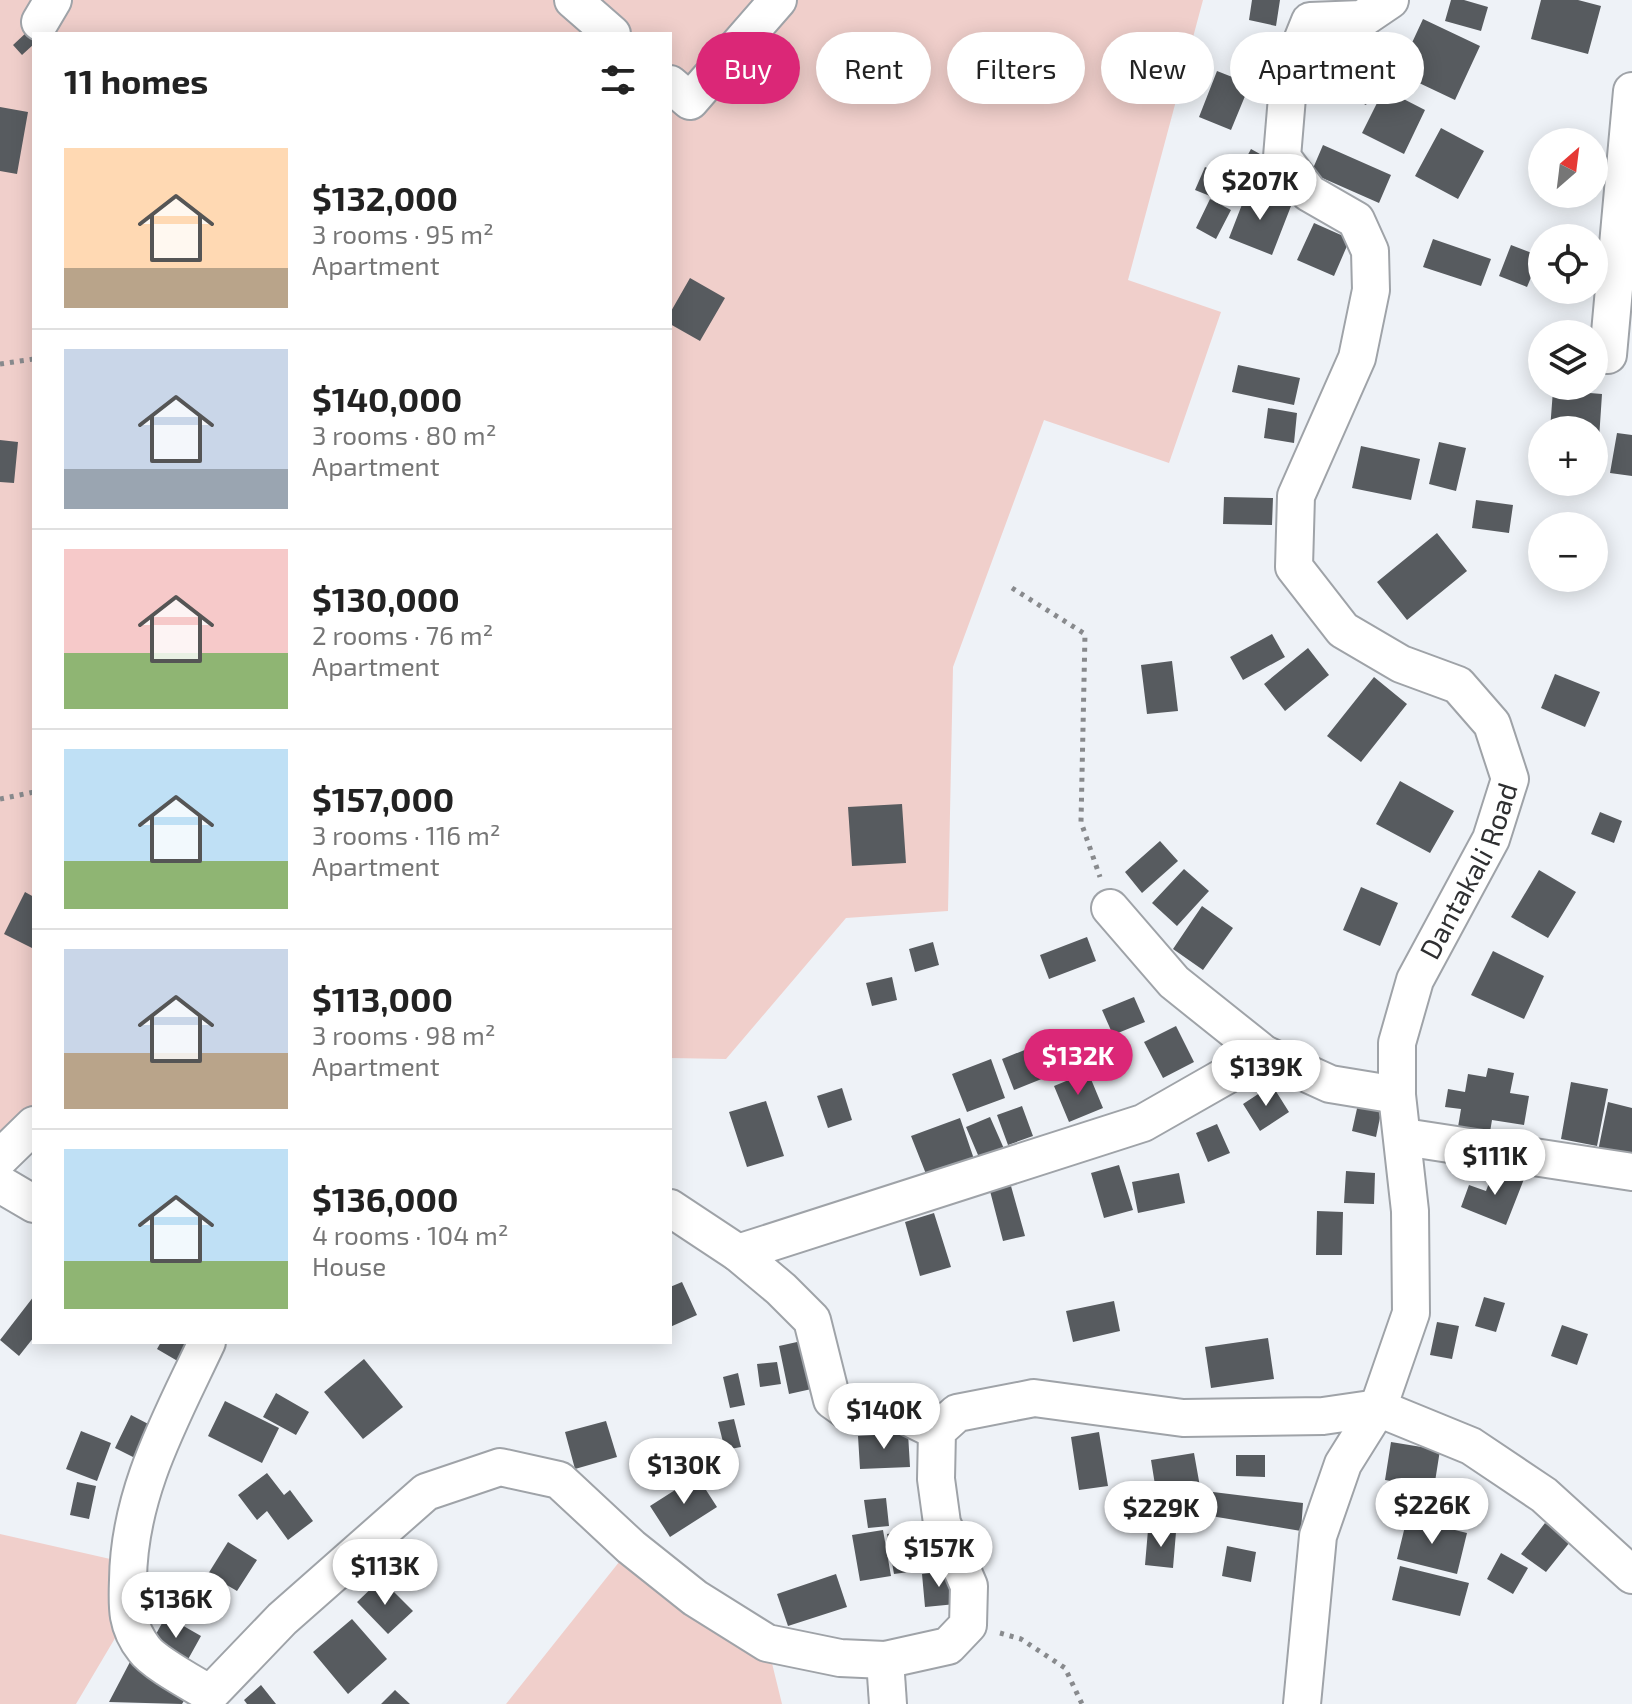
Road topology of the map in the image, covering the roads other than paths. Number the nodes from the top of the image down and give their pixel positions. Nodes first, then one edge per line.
1 (573, 0) edge
2 (778, 0) edge
3 (1390, 0) edge
4 (610, 32) edge
5 (672, 86) edge
6 (1632, 91) edge
7 (1608, 355) dead end
8 (1110, 908) road end
9 (1264, 1054) junction
10 (1397, 1095) junction
11 (32, 1127) edge
12 (1404, 1137) junction
13 (0, 1158) edge
14 (1632, 1172) edge
15 (0, 1184) edge
16 (32, 1203) edge
17 (672, 1209) edge
18 (738, 1253) junction
19 (206, 1344) edge
20 (1378, 1408) junction
21 (937, 1431) junction
22 (1632, 1575) edge
23 (885, 1660) junction
24 (207, 1699) edge
25 (888, 1704) edge
26 (1302, 1704) edge

1 - 4 street
2 - 5 street
3 - 10 street, Dantakali Road
6 - 7 street
8 - 9 street
9 - 10 street
9 - 18 street
10 - 12 street, Dantakali Road
11 - 13 street
12 - 14 street
12 - 20 street, Dantakali Road
15 - 16 street
17 - 18 street
18 - 21 street
19 - 24 street
20 - 21 street
20 - 22 street
20 - 26 street, Dantakali Road
21 - 23 street
23 - 24 street
23 - 25 street

